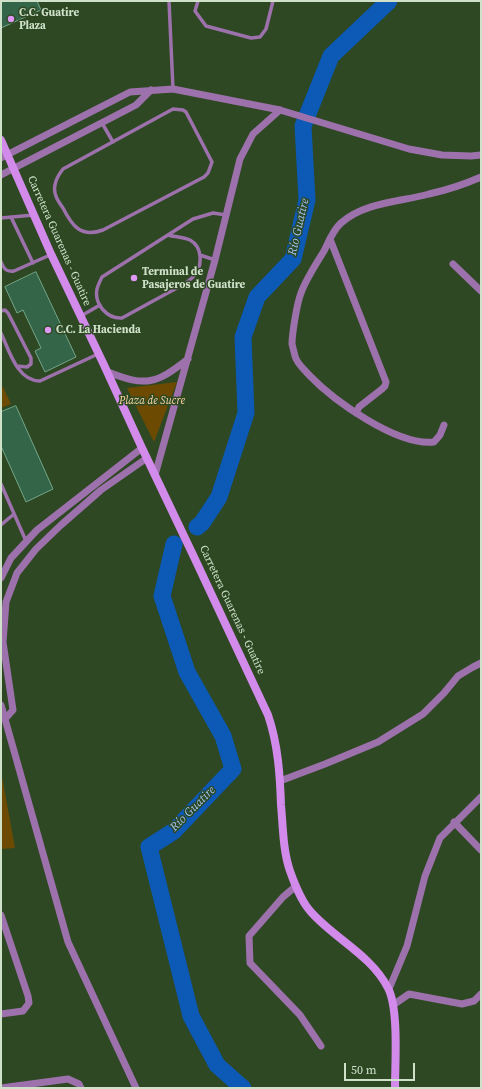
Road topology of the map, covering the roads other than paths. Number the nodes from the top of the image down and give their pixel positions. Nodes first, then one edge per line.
1 (169, 1) edge
2 (198, 1) edge
3 (273, 1) edge
4 (173, 89) junction
5 (151, 90) junction
6 (280, 110) junction
7 (102, 123) junction
8 (1, 140) edge
9 (113, 142) junction
10 (481, 155) edge
11 (4, 156) edge
12 (14, 168) junction
13 (1, 175) edge
14 (481, 177) edge
15 (34, 215) junction
16 (226, 215) junction
17 (11, 217) junction
18 (1, 218) edge
19 (168, 235) junction
20 (330, 239) junction
21 (51, 254) junction
22 (200, 255) junction
23 (215, 260) junction
24 (1, 262) edge
25 (33, 263) junction
26 (453, 264) dead end
27 (481, 291) edge
28 (100, 305) junction
29 (1, 311) edge
30 (81, 316) junction
31 (1, 333) edge
32 (99, 354) junction
33 (188, 359) junction
34 (17, 366) junction
35 (108, 372) junction
36 (356, 414) junction
37 (444, 425) dead end
38 (142, 448) junction
39 (147, 458) junction
40 (155, 475) junction
41 (1, 484) edge
42 (14, 514) junction
43 (1, 525) edge
44 (26, 542) junction
45 (1, 578) edge
46 (481, 663) edge
47 (1, 705) edge
48 (5, 719) junction
49 (280, 781) junction
50 (481, 797) edge
51 (454, 822) junction
52 (481, 850) edge
53 (296, 886) junction
54 (1, 915) edge
55 (4, 932) edge
56 (389, 989) junction
57 (481, 994) edge
58 (393, 1005) junction
59 (1, 1014) edge
60 (321, 1046) dead end
61 (2, 1088) edge
62 (81, 1088) edge
63 (136, 1088) edge
64 (395, 1088) edge

1 - 4 lane
2 - 3 lane
4 - 5 street
4 - 6 street
5 - 7 street
5 - 11 street
6 - 10 street
6 - 16 street
7 - 9 lane
7 - 12 street
8 - 11 main road, Carretera Guarenas - Guatire
9 - 9 lane
11 - 12 main road, Carretera Guarenas - Guatire
12 - 13 street
12 - 15 main road, Carretera Guarenas - Guatire
14 - 20 street
15 - 17 lane
15 - 21 main road, Carretera Guarenas - Guatire
16 - 19 lane
16 - 23 street
17 - 18 lane
17 - 25 lane
19 - 22 lane
19 - 28 lane
20 - 36 street
20 - 36 street
21 - 25 lane
21 - 30 main road, Carretera Guarenas - Guatire
22 - 23 lane
22 - 28 lane
23 - 33 street
24 - 25 lane
26 - 27 street
28 - 30 lane
29 - 34 lane
30 - 32 main road, Carretera Guarenas - Guatire
31 - 34 lane
32 - 34 lane
32 - 35 main road, Carretera Guarenas - Guatire
33 - 35 street
33 - 40 street
35 - 38 main road, Carretera Guarenas - Guatire
36 - 37 street
38 - 39 main road, Carretera Guarenas - Guatire
38 - 44 street
39 - 40 main road, Carretera Guarenas - Guatire
39 - 48 street
40 - 49 main road, Carretera Guarenas - Guatire
41 - 42 lane
42 - 43 lane
42 - 44 lane
44 - 45 street
46 - 49 street
47 - 48 street
48 - 63 street
49 - 53 main road, Carretera Guarenas - Guatire
50 - 51 street
51 - 52 street
51 - 56 street
53 - 56 main road, Carretera Guarenas - Guatire
53 - 60 street
54 - 55 street
55 - 59 street
56 - 58 main road, Carretera Guarenas - Guatire
57 - 58 street
58 - 64 main road, Carretera Guarenas - Guatire
61 - 62 street

